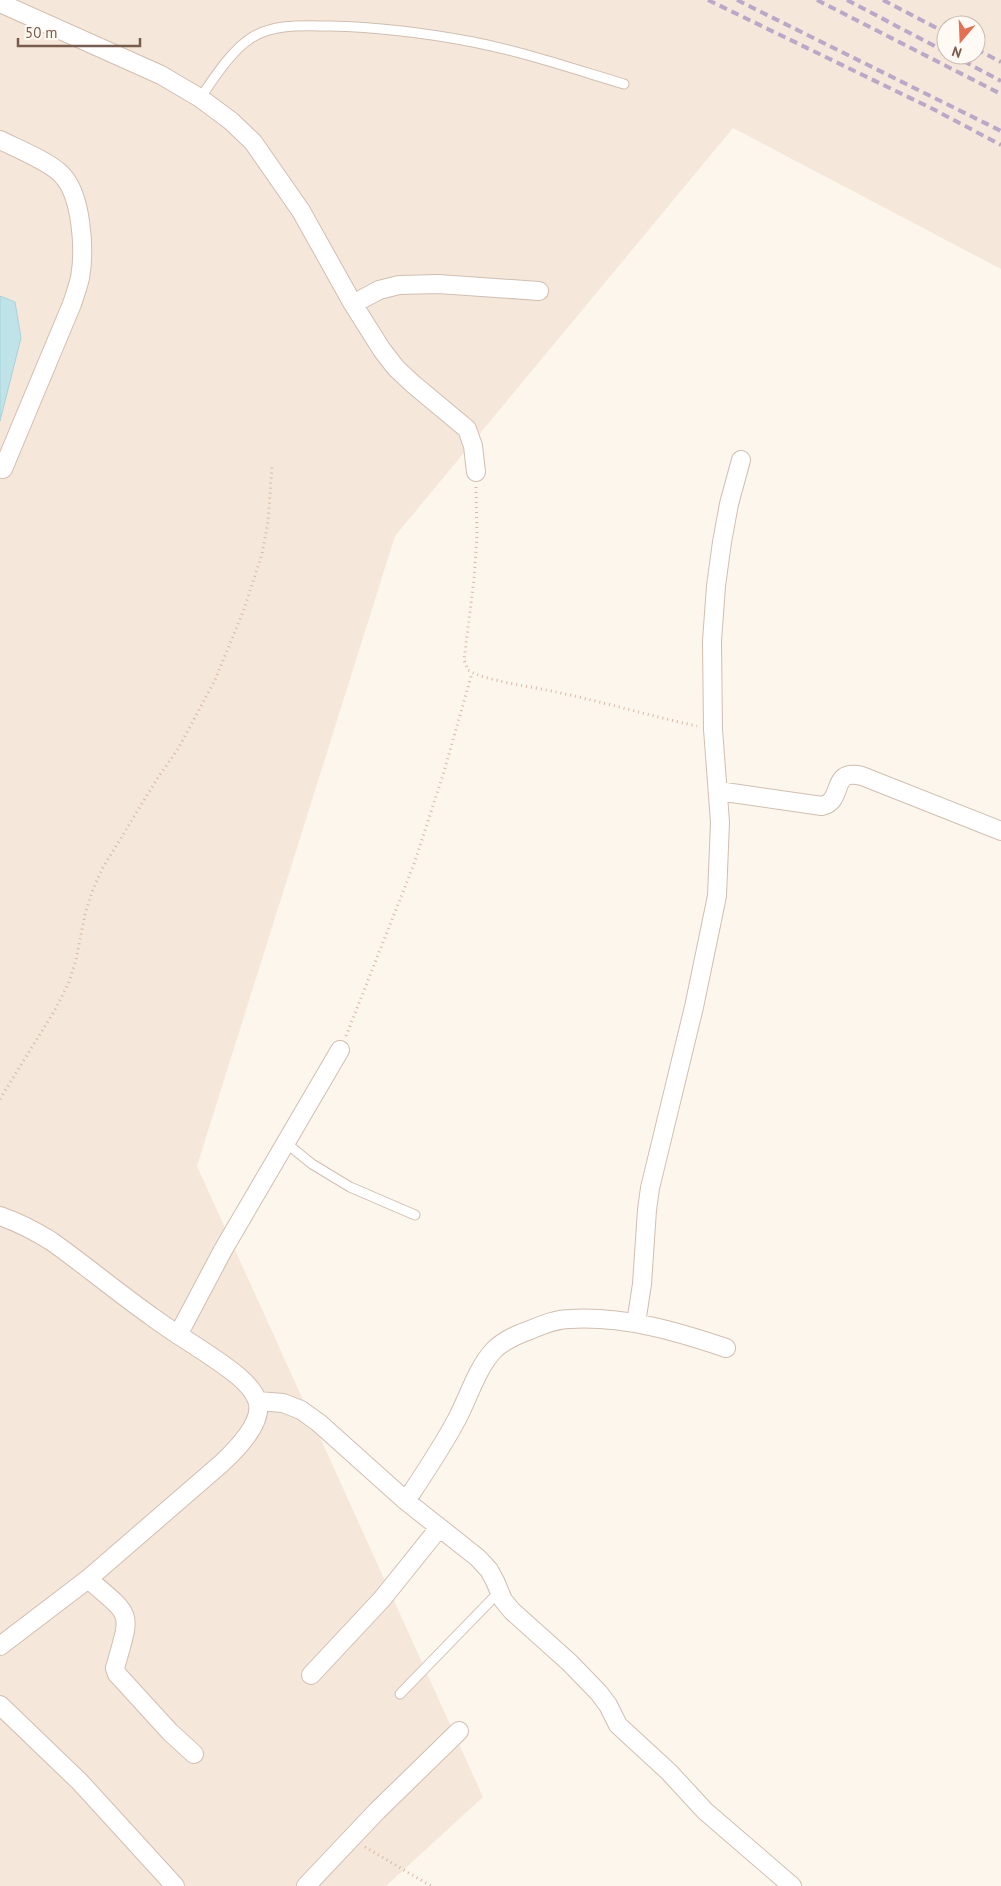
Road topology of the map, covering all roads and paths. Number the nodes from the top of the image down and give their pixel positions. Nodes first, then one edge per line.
1 (0, 3) edge
2 (624, 84) dead end
3 (200, 98) junction
4 (0, 140) edge
5 (539, 291) dead end
6 (353, 304) junction
7 (741, 460) dead end
8 (272, 466) dead end
9 (3, 469) dead end
10 (476, 472) joint
11 (472, 673) junction
12 (713, 729) junction
13 (718, 791) junction
14 (1001, 830) edge
15 (340, 1050) joint
16 (0, 1099) edge
17 (286, 1143) junction
18 (415, 1215) dead end
19 (0, 1216) edge
20 (636, 1323) junction
21 (178, 1335) junction
22 (726, 1348) dead end
23 (258, 1401) junction
24 (406, 1501) junction
25 (439, 1528) junction
26 (88, 1579) junction
27 (499, 1592) junction
28 (0, 1646) edge
29 (311, 1675) dead end
30 (400, 1694) dead end
31 (0, 1705) edge
32 (459, 1731) dead end
33 (194, 1754) dead end
34 (350, 1839) junction
35 (175, 1886) edge
36 (306, 1886) edge
37 (431, 1886) edge
38 (792, 1886) edge

1 - 3 street
2 - 3 lane
3 - 6 street
4 - 9 street
5 - 6 street
6 - 10 street
7 - 12 street
8 - 16 path
10 - 11 path
11 - 12 path
11 - 15 path
12 - 13 street
13 - 14 street
13 - 20 street
15 - 17 street
17 - 18 lane
17 - 21 street
19 - 21 street
20 - 22 street
20 - 24 street
21 - 23 street
23 - 24 street
23 - 26 street
24 - 25 street
25 - 27 street
25 - 29 street
26 - 28 street
26 - 33 street
27 - 30 lane
27 - 38 street
31 - 35 street
32 - 34 street
34 - 36 street
34 - 37 path

